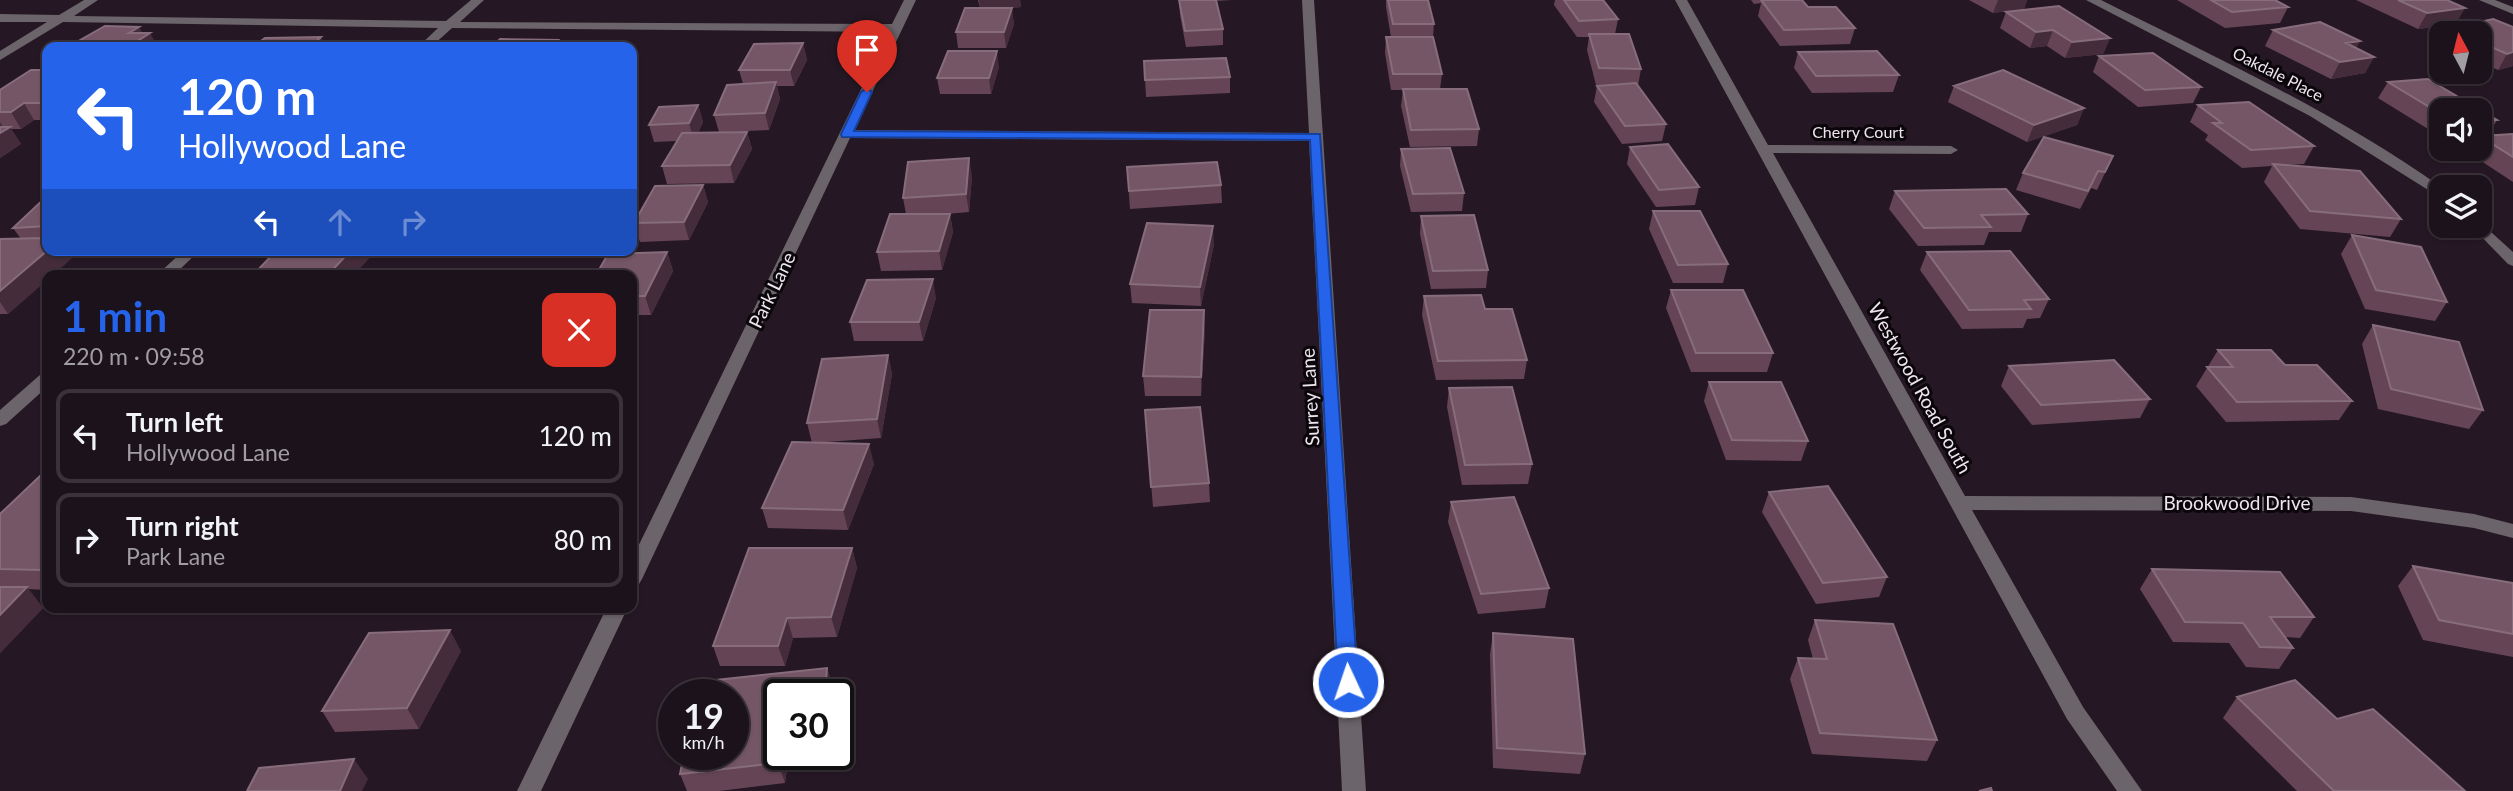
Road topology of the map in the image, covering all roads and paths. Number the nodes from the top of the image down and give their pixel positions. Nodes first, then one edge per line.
1 (92, 0) edge
2 (478, 0) edge
3 (911, 0) edge
4 (1308, 0) edge
5 (1681, 0) edge
6 (2092, 0) edge
7 (2486, 0) edge
8 (2513, 11) edge
9 (0, 18) edge
10 (62, 19) junction
11 (450, 24) junction
12 (897, 28) junction
13 (430, 42) edge
14 (0, 56) edge
15 (847, 134) junction
16 (1315, 137) junction
17 (1764, 149) junction
18 (1951, 150) dead end
19 (2429, 184) edge
20 (2490, 238) edge
21 (186, 256) edge
22 (2513, 261) edge
23 (171, 270) edge
24 (42, 382) edge
25 (0, 420) edge
26 (1959, 503) junction
27 (2513, 531) edge
28 (637, 569) edge
29 (615, 613) edge
30 (529, 791) edge
31 (1354, 791) edge
32 (2130, 791) edge

1 - 10 street
2 - 11 street
3 - 12 street, Park Lane
4 - 16 street, Surrey Lane
5 - 17 street, Westwood Road South
6 - 19 street, Oakdale Place
7 - 8 street
9 - 10 street
10 - 11 street
10 - 14 street
11 - 12 street
11 - 13 street
12 - 15 street, Park Lane
15 - 16 street
15 - 28 street, Park Lane
16 - 31 street, Surrey Lane
17 - 18 street, Cherry Court
17 - 26 street, Westwood Road South
20 - 22 street
21 - 23 street
24 - 25 street
26 - 27 street, Brookwood Drive
26 - 32 street, Westwood Road South
29 - 30 street

